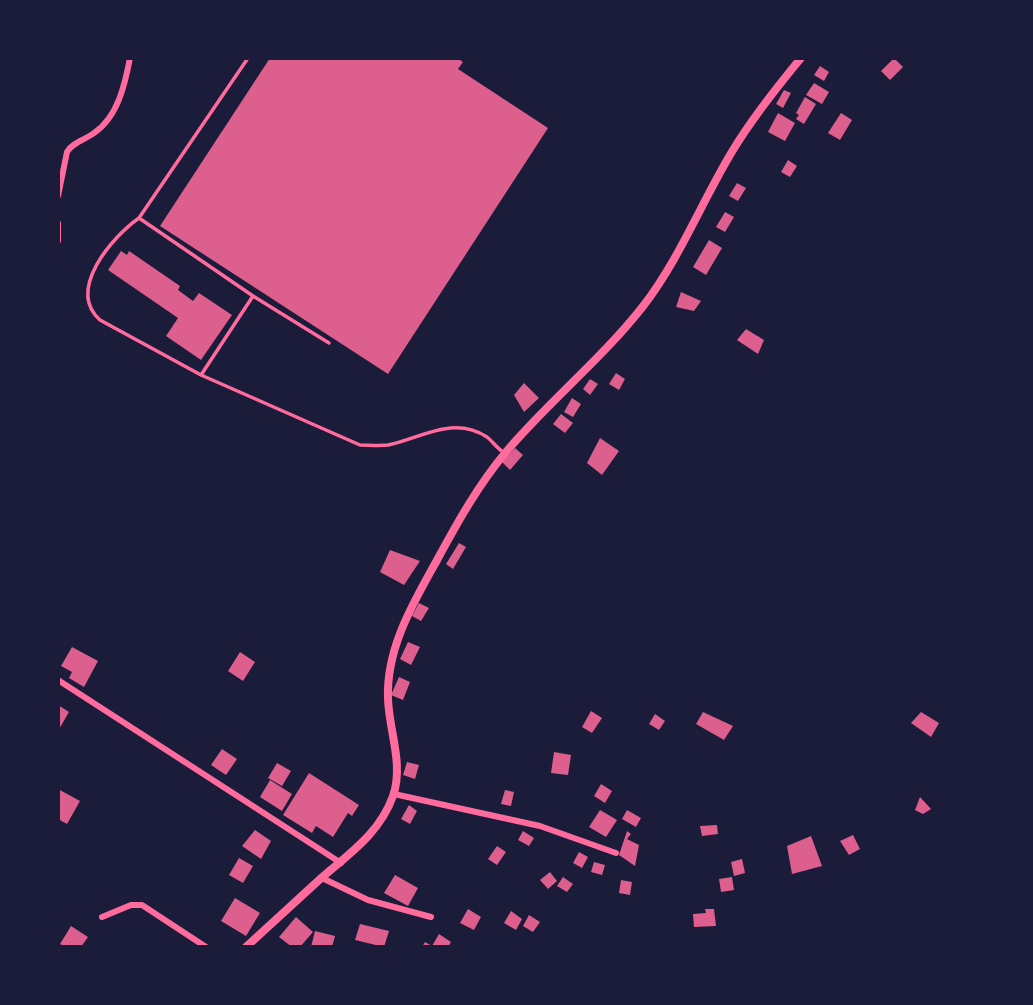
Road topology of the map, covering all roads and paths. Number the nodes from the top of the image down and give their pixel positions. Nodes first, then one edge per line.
1 (130, 58) edge
2 (248, 58) edge
3 (801, 58) edge
4 (58, 196) edge
5 (139, 218) junction
6 (58, 223) edge
7 (58, 241) edge
8 (253, 296) junction
9 (329, 343) dead end
10 (201, 375) junction
11 (504, 454) junction
12 (58, 680) edge
13 (394, 794) junction
14 (616, 853) dead end
15 (341, 863) junction
16 (322, 878) junction
17 (431, 917) dead end
18 (102, 918) dead end
19 (206, 947) edge
20 (247, 947) edge

1 - 4 street
2 - 5 lane
3 - 11 street
5 - 8 lane
5 - 10 lane
6 - 7 street
8 - 9 lane
8 - 10 lane
10 - 11 lane
11 - 13 street
12 - 15 street
13 - 14 street
13 - 15 street
15 - 16 street
16 - 17 street
16 - 20 street
18 - 19 street

